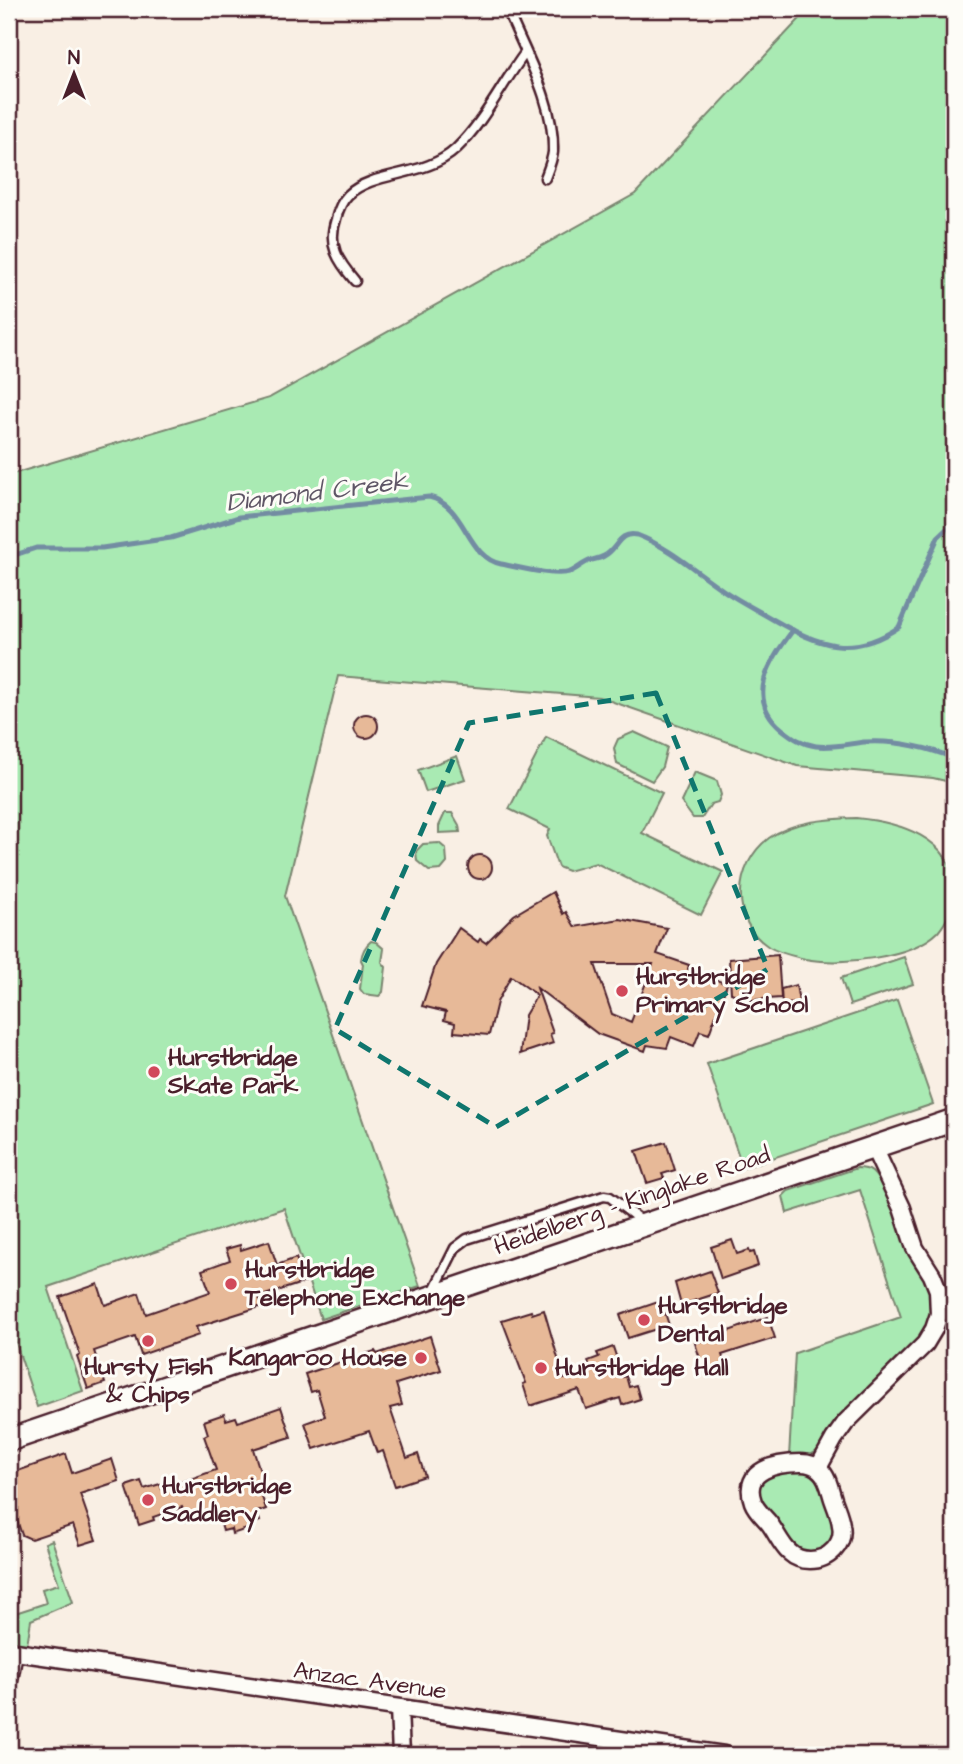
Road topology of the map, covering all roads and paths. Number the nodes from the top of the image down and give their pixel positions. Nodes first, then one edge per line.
1 (506, 9) edge
2 (525, 53) junction
3 (545, 178) dead end
4 (355, 281) dead end
5 (954, 1120) edge
6 (874, 1147) junction
7 (645, 1224) junction
8 (430, 1297) junction
9 (9, 1440) edge
10 (818, 1468) junction
11 (12, 1652) edge
12 (9, 1681) edge
13 (399, 1708) junction
14 (401, 1755) edge
15 (724, 1755) edge

1 - 2 lane
2 - 3 lane
2 - 4 lane
5 - 6 main road, Heidelberg – Kinglake Road
6 - 7 main road, Heidelberg – Kinglake Road
6 - 10 street
7 - 8 main road, Heidelberg – Kinglake Road
7 - 8 lane
8 - 9 main road, Heidelberg – Kinglake Road
10 - 10 street
11 - 12 street
11 - 13 street, Anzac Avenue
13 - 14 street
13 - 15 street, Anzac Avenue

